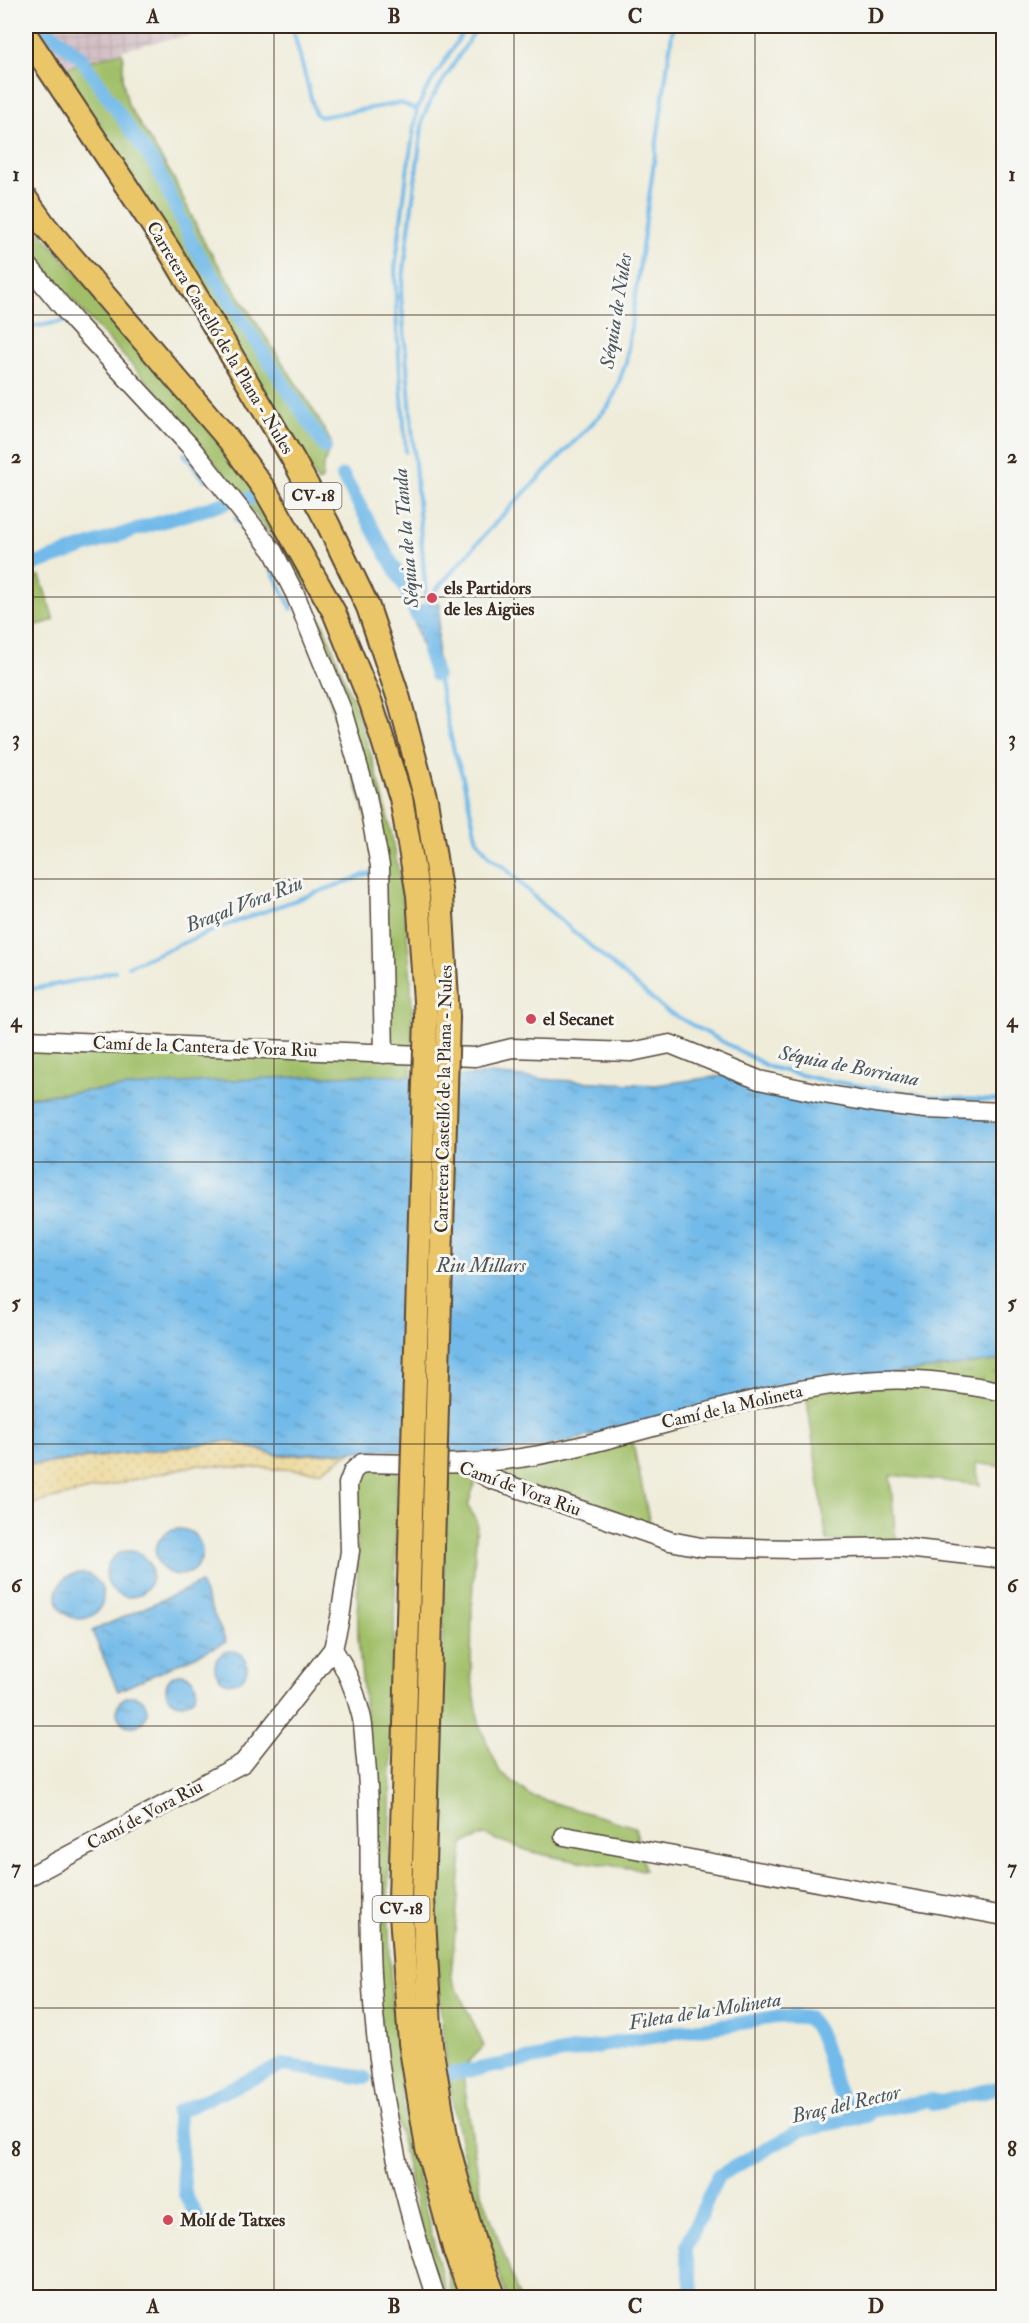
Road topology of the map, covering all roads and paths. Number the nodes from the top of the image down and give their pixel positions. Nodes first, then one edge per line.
1 (26, 35) edge
2 (26, 199) edge
3 (26, 263) edge
4 (437, 1017) junction
5 (26, 1040) edge
6 (384, 1054) junction
7 (1004, 1112) edge
8 (1004, 1392) edge
9 (462, 1464) junction
10 (1004, 1559) edge
11 (333, 1649) junction
12 (564, 1836) dead end
13 (26, 1878) edge
14 (1004, 1916) edge
15 (436, 2298) edge
16 (472, 2298) edge
17 (495, 2298) edge

1 - 4 main road, Carretera Castelló de la Plana - Nules / CV-18
2 - 4 main road, Carretera Castelló de la Plana - Nules / CV-18
3 - 6 street
4 - 16 main road, Carretera Castelló de la Plana - Nules / CV-18, bridge
4 - 17 main road, Carretera Castelló de la Plana - Nules / CV-18, bridge
5 - 6 street, Camí de la Cantera de Vora Riu
6 - 7 street, Camí de la Cantera de Vora Riu
8 - 9 street, Camí de la Molineta
9 - 10 street, Camí de Vora Riu
9 - 11 street, Camí de Vora Riu
11 - 13 street, Camí de Vora Riu
11 - 15 street
12 - 14 street

